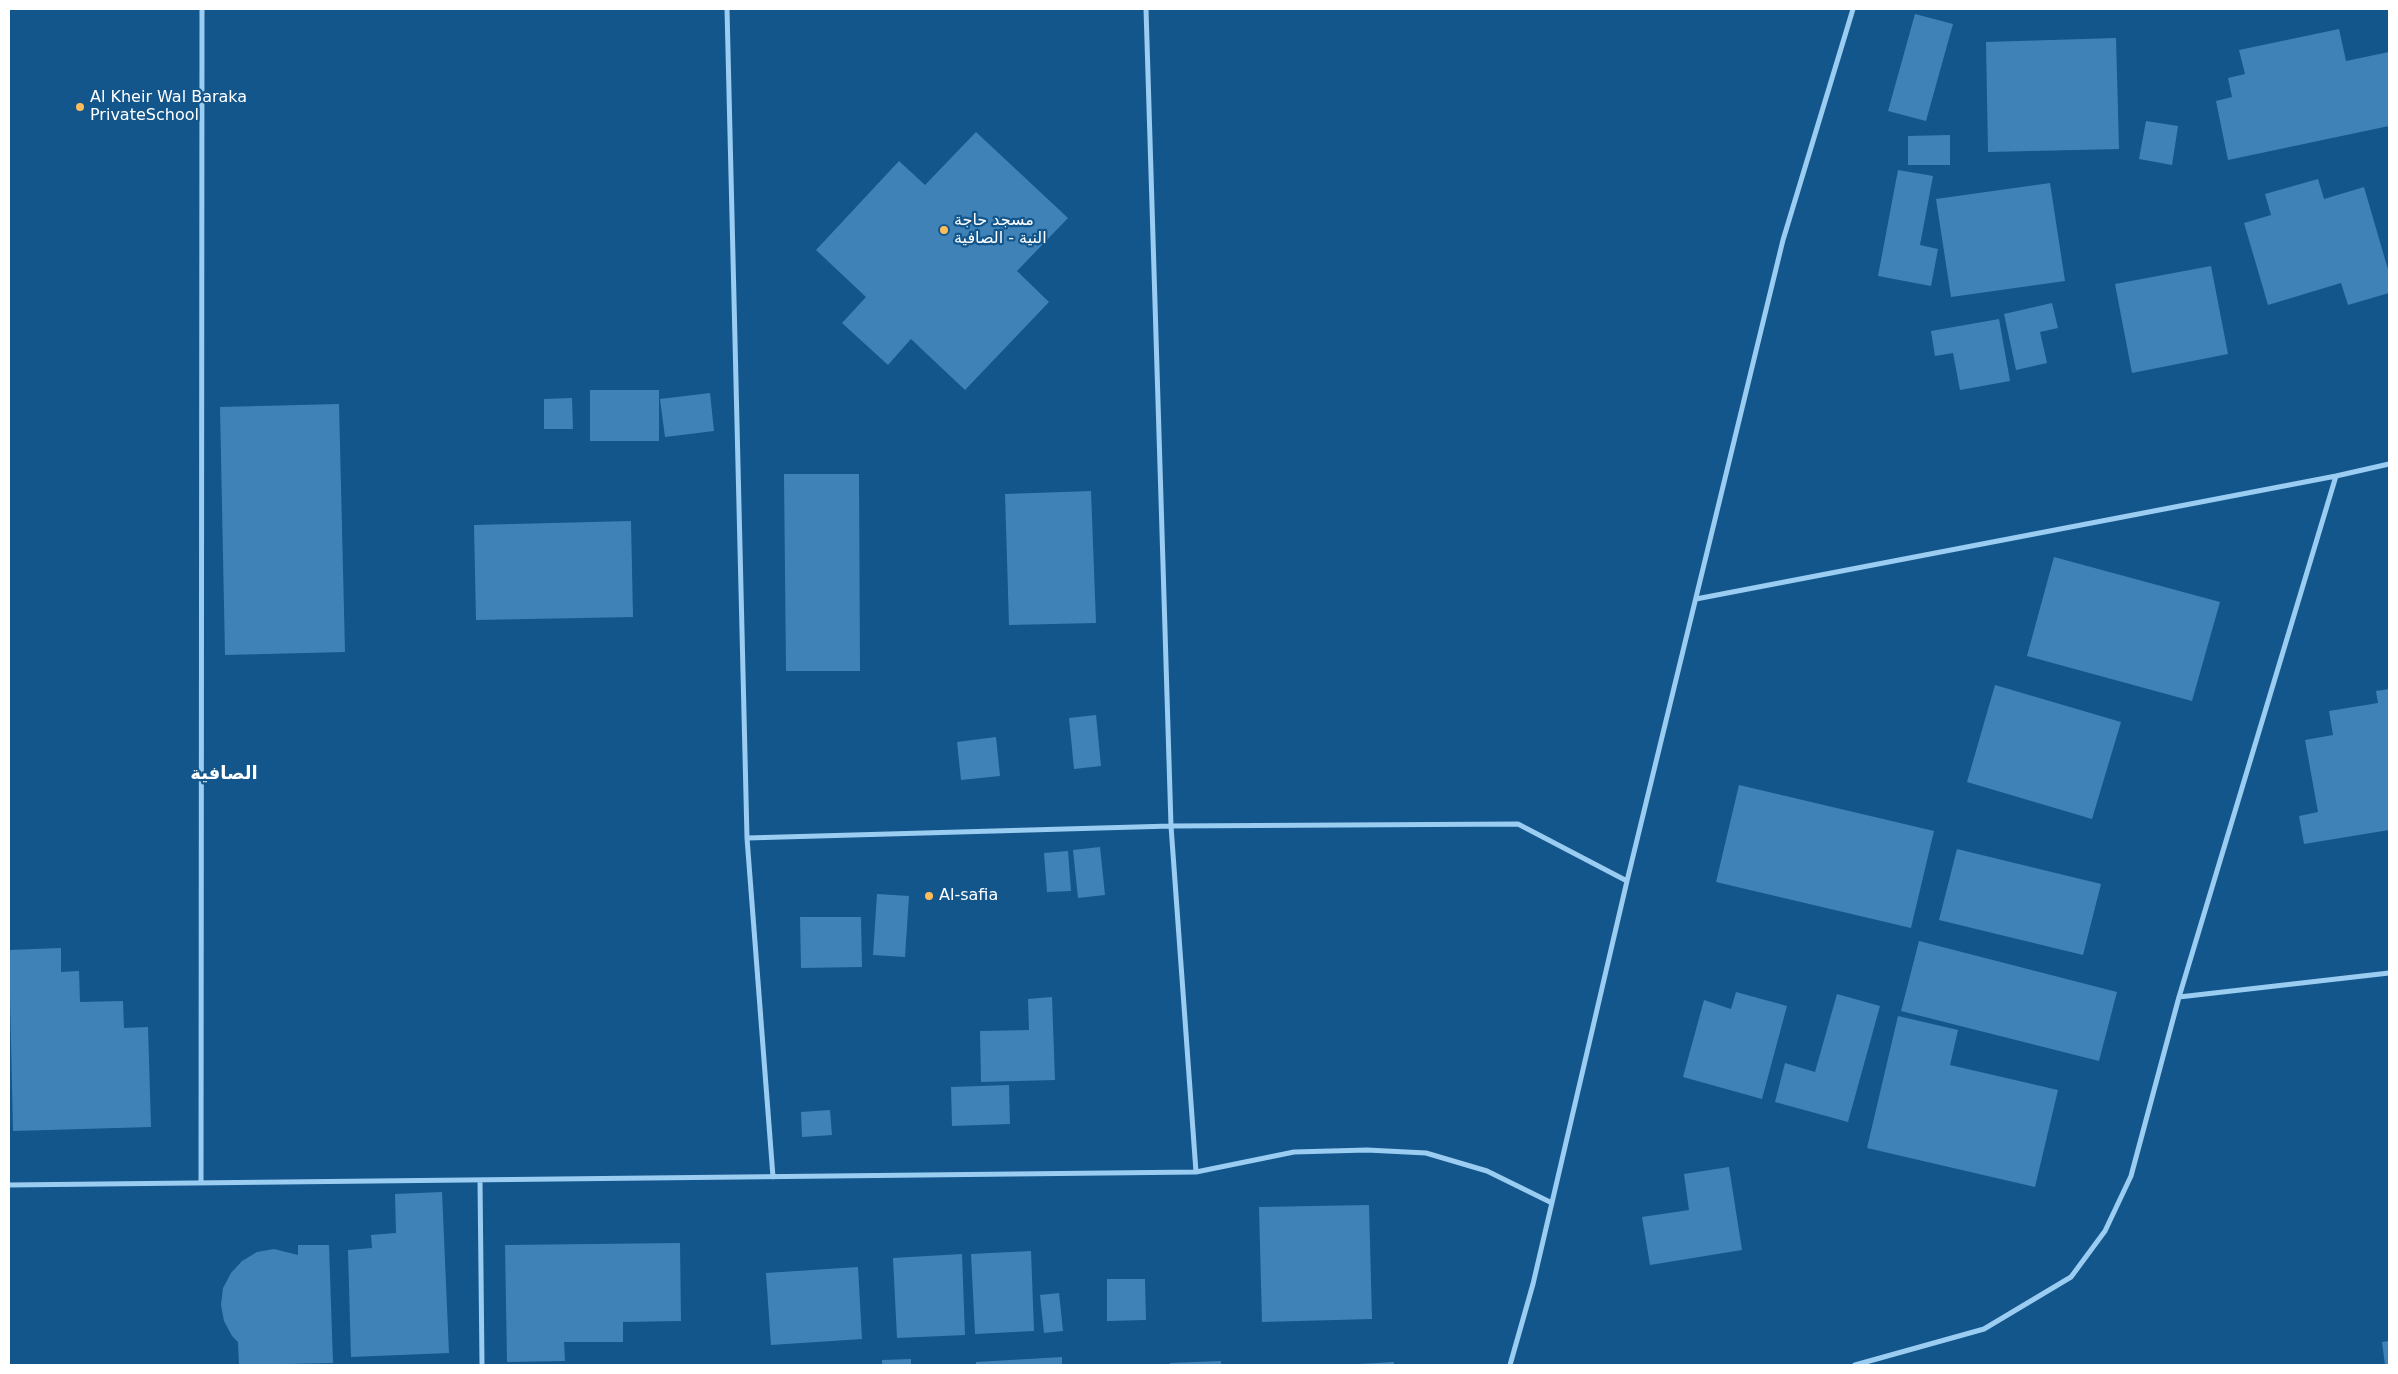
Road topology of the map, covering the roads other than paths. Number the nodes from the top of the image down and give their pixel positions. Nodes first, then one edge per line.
1 (202, 9) edge
2 (727, 9) edge
3 (1146, 9) edge
4 (1853, 9) edge
5 (2389, 464) edge
6 (2336, 476) junction
7 (1696, 598) junction
8 (1171, 826) junction
9 (747, 838) junction
10 (1628, 881) junction
11 (2389, 973) edge
12 (2179, 997) junction
13 (1196, 1172) junction
14 (773, 1177) junction
15 (480, 1180) junction
16 (201, 1183) junction
17 (9, 1185) edge
18 (1552, 1204) junction
19 (482, 1365) edge
20 (1510, 1365) edge
21 (1854, 1365) edge

1 - 16 street
2 - 9 street
3 - 8 street
4 - 7 street
5 - 6 street
6 - 7 street
6 - 12 street
7 - 10 street
8 - 9 street
8 - 10 street
8 - 13 street
9 - 14 street
10 - 18 street
11 - 12 street
12 - 21 street
13 - 14 street
13 - 18 street
14 - 15 street
15 - 16 street
15 - 19 street
16 - 17 street
18 - 20 street

